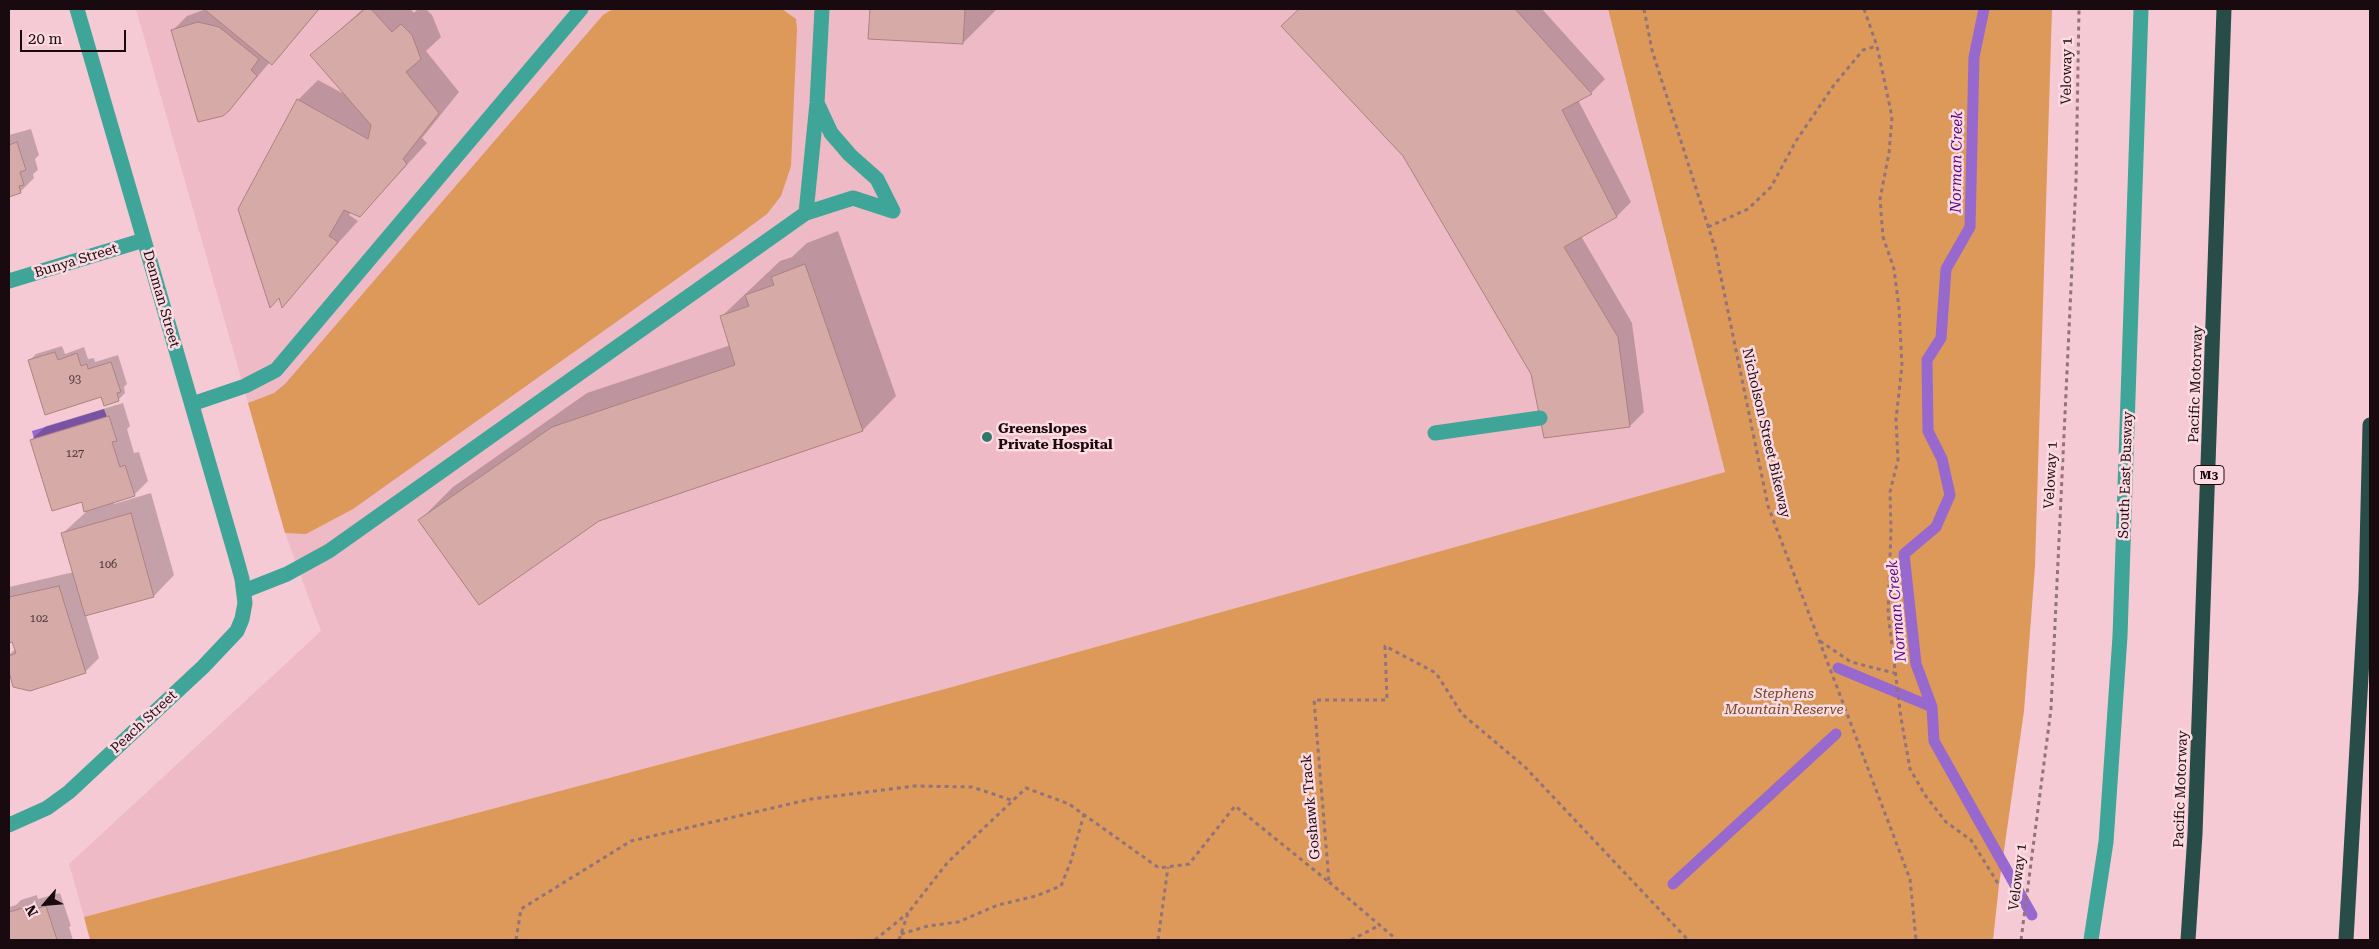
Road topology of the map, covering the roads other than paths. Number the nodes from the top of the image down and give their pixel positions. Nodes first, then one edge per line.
1 (76, 9) edge
2 (581, 9) edge
3 (822, 9) edge
4 (2141, 9) edge
5 (2224, 9) edge
6 (817, 103) junction
7 (806, 213) junction
8 (144, 240) junction
9 (9, 281) edge
10 (192, 404) junction
11 (1540, 418) dead end
12 (2370, 425) edge
13 (1434, 433) dead end
14 (244, 591) junction
15 (9, 825) edge
16 (2091, 940) edge
17 (2188, 940) edge
18 (2346, 940) edge

1 - 8 street, Denman Street
2 - 10 street
3 - 6 street
4 - 16 street, South East Busway
5 - 17 highway, Pacific Motorway / M3
6 - 7 street
6 - 7 street
7 - 14 street
8 - 9 street, Bunya Street
8 - 10 street, Denman Street
10 - 14 street, Denman Street
11 - 13 street
12 - 18 highway
14 - 15 street, Peach Street

